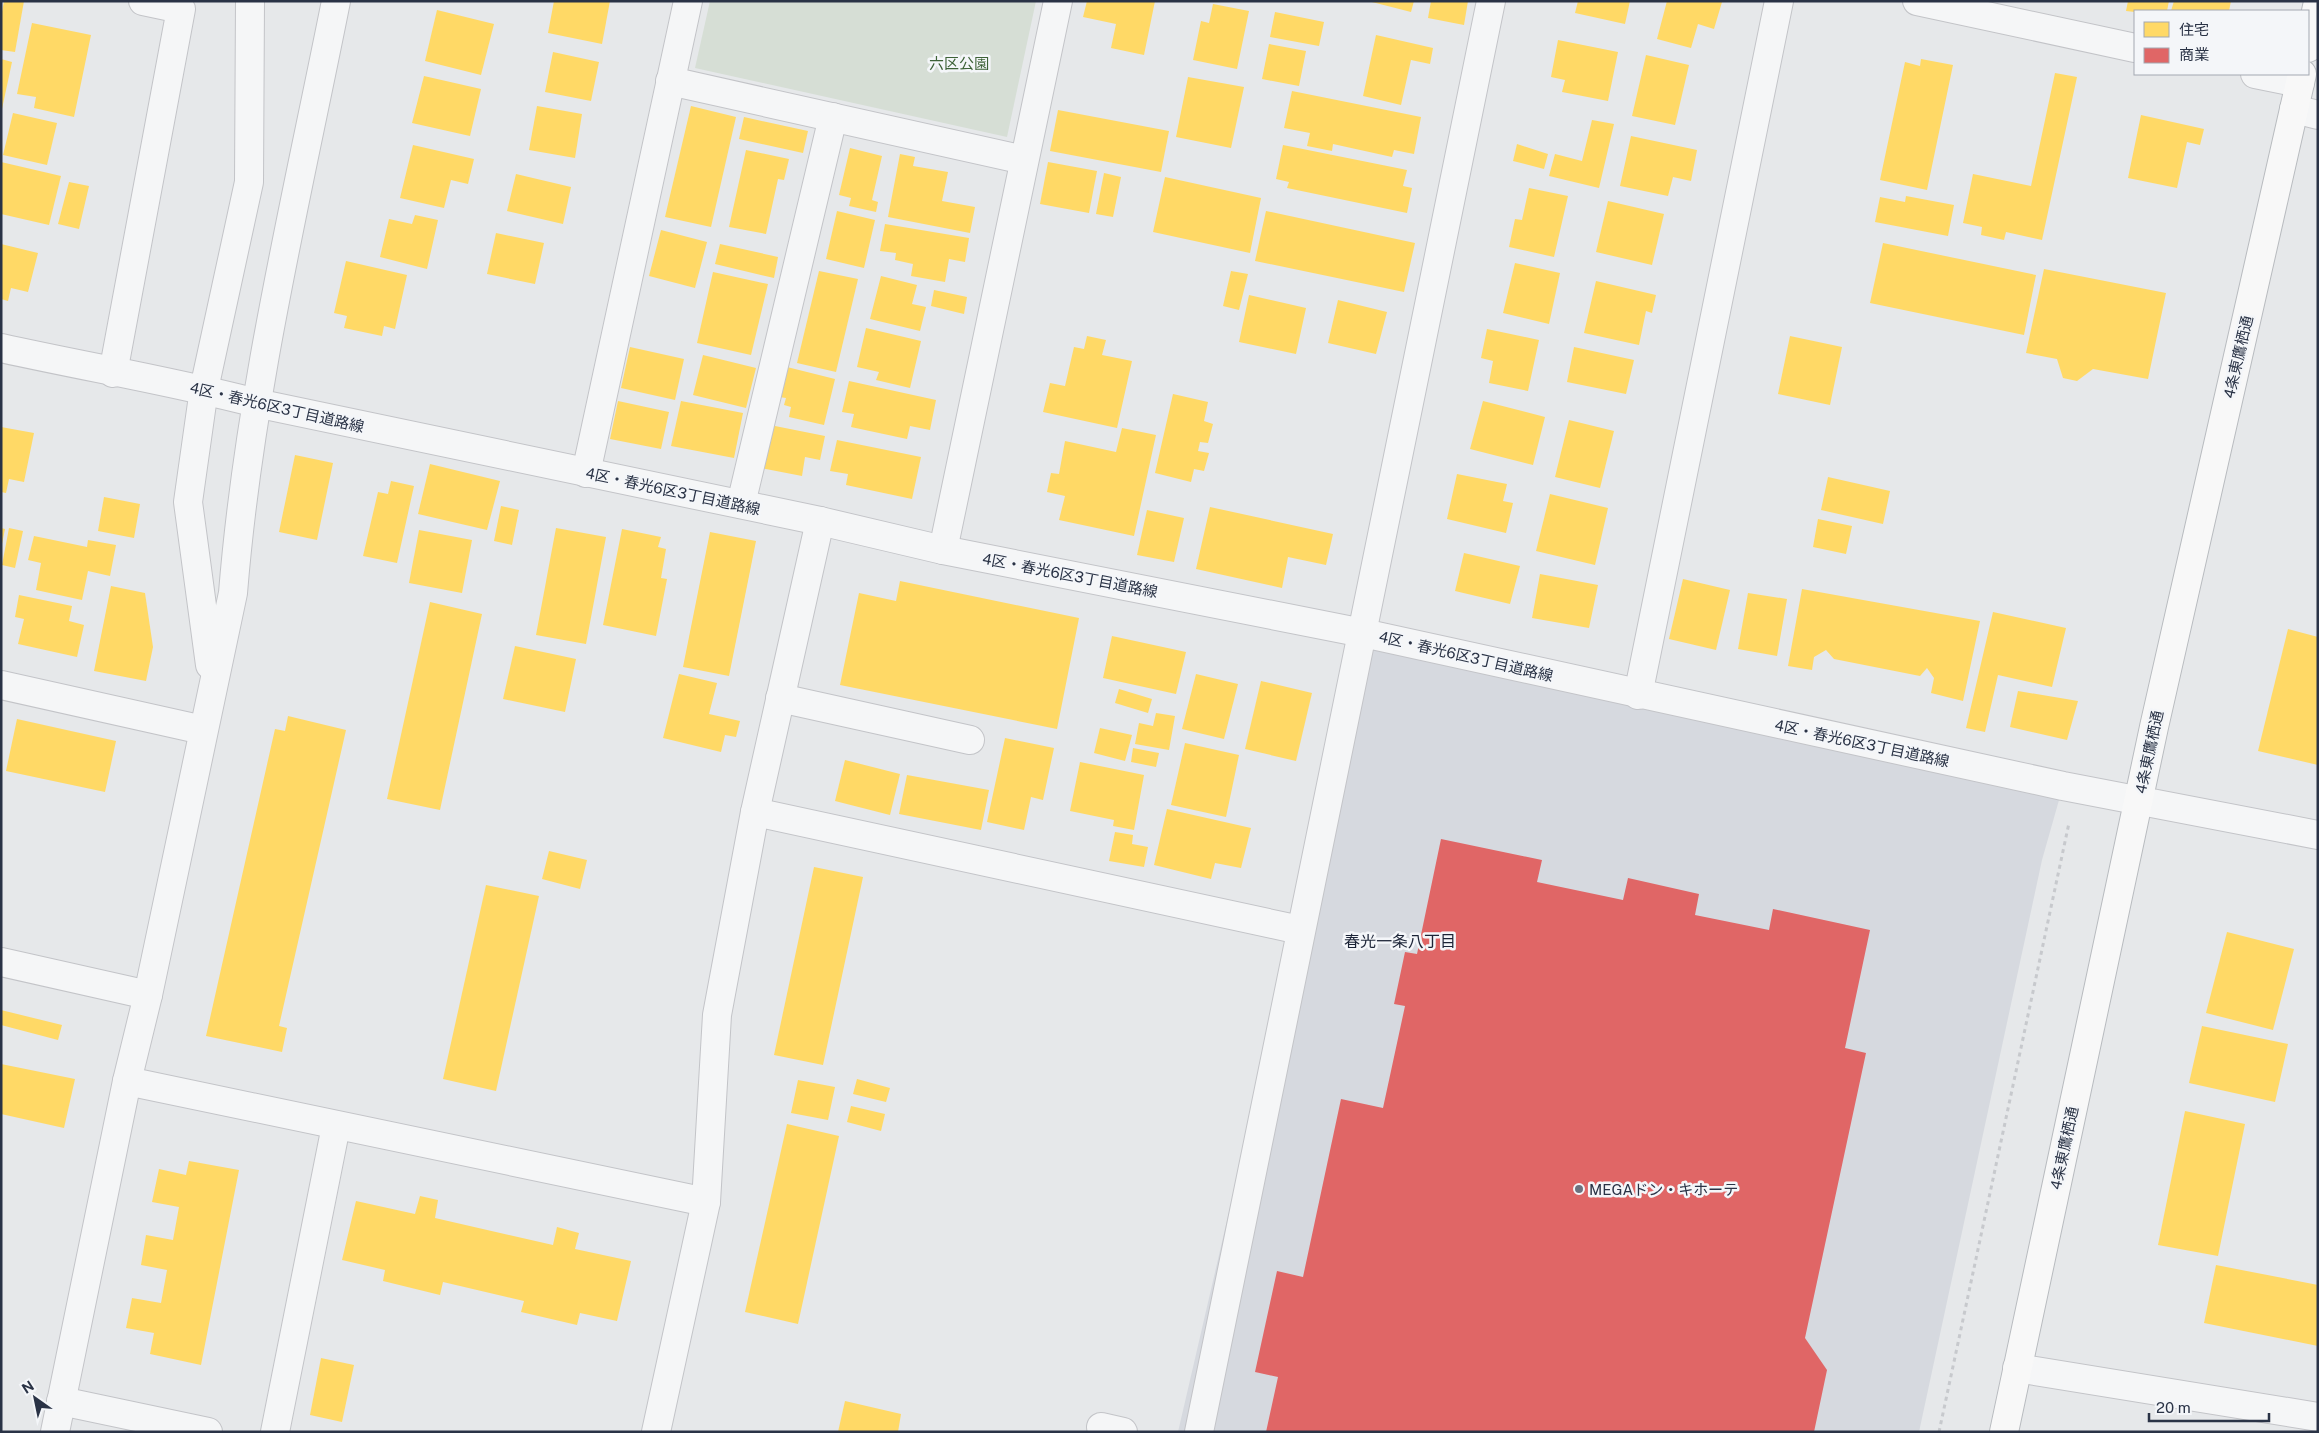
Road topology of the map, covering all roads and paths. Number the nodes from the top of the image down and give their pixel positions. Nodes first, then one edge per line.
1 (143, 1) edge
2 (250, 1) edge
3 (336, 1) edge
4 (688, 1) edge
5 (1058, 1) edge
6 (1492, 1) edge
7 (1779, 1) edge
8 (1917, 1) edge
9 (2318, 2) edge
10 (2309, 43) edge
11 (2134, 48) edge
12 (2257, 75) edge
13 (670, 81) junction
14 (2304, 95) edge
15 (834, 117) junction
16 (1024, 160) junction
17 (1, 348) edge
18 (113, 373) junction
19 (204, 389) junction
20 (256, 403) junction
21 (586, 473) junction
22 (741, 504) junction
23 (820, 521) junction
24 (944, 550) junction
25 (1363, 634) junction
26 (212, 682) junction
27 (1, 685) edge
28 (1638, 695) junction
29 (780, 698) junction
30 (204, 730) junction
31 (970, 740) dead end
32 (2138, 800) junction
33 (755, 812) junction
34 (2070, 822) dead end
35 (2318, 835) edge
36 (1300, 930) junction
37 (1, 962) edge
38 (148, 995) junction
39 (127, 1082) junction
40 (336, 1126) junction
41 (706, 1202) junction
42 (2017, 1368) junction
43 (61, 1401) junction
44 (2318, 1417) edge
45 (55, 1432) edge
46 (208, 1432) edge
47 (275, 1432) edge
48 (656, 1432) edge
49 (1199, 1432) edge
50 (1940, 1432) edge
51 (2004, 1432) edge

1 - 18 street
2 - 19 street
3 - 20 street
4 - 13 street
5 - 16 street
6 - 25 street
7 - 28 street
8 - 11 street
9 - 10 highway
12 - 14 street
13 - 15 street
13 - 21 street
14 - 32 highway, 4条東鷹栖通
15 - 16 street
15 - 22 street
16 - 24 street
17 - 18 street, 4区・春光6区3丁目道路線
18 - 19 street, 4区・春光6区3丁目道路線
19 - 20 street, 4区・春光6区3丁目道路線
19 - 26 street
20 - 21 street, 4区・春光6区3丁目道路線
20 - 26 street
21 - 22 street, 4区・春光6区3丁目道路線
22 - 23 street, 4区・春光6区3丁目道路線
23 - 24 street, 4区・春光6区3丁目道路線
23 - 29 street
24 - 25 street, 4区・春光6区3丁目道路線
25 - 28 street, 4区・春光6区3丁目道路線
25 - 36 street
26 - 30 street
27 - 30 street
28 - 32 street, 4区・春光6区3丁目道路線
29 - 31 street
29 - 33 street
30 - 38 street
32 - 35 street, 4区・春光6区3丁目道路線
32 - 42 highway, 4条東鷹栖通
33 - 36 street
33 - 41 street
34 - 50 path
36 - 49 street
37 - 38 street
38 - 39 street
39 - 40 street
39 - 43 street
40 - 41 street
40 - 47 street
41 - 48 street
42 - 44 street
42 - 51 highway, 4条東鷹栖通
43 - 45 street
43 - 46 street

